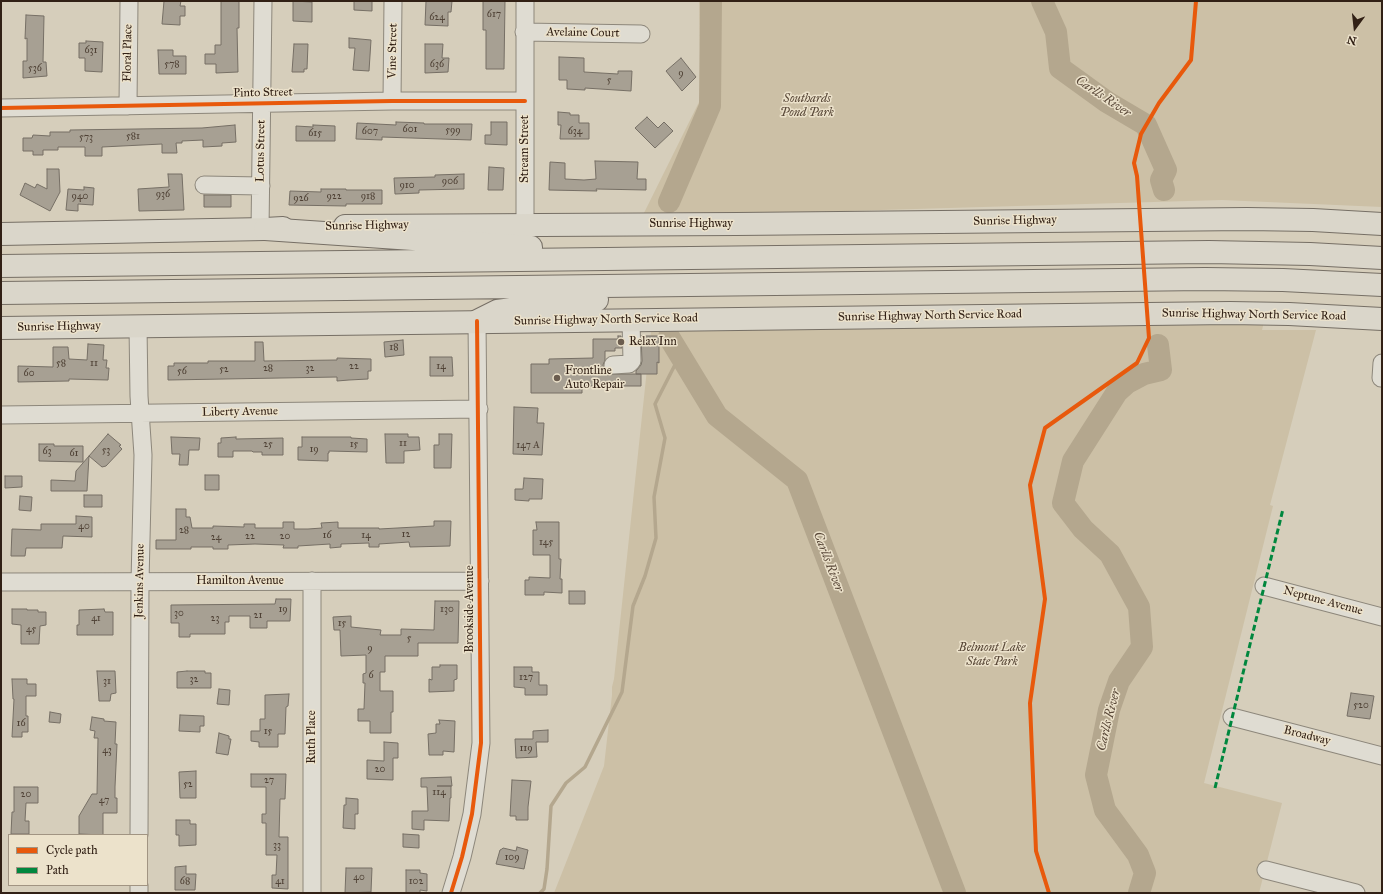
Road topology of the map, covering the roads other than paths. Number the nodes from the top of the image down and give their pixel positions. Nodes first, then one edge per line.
1 (129, 1) edge
2 (263, 1) edge
3 (393, 1) edge
4 (525, 1) edge
5 (524, 32) junction
6 (641, 34) dead end
7 (392, 101) junction
8 (525, 101) junction
9 (262, 103) junction
10 (128, 106) junction
11 (1, 108) edge
12 (204, 185) dead end
13 (261, 186) junction
14 (525, 224) junction
15 (1382, 224) edge
16 (263, 230) junction
17 (1, 234) edge
18 (1382, 258) edge
19 (628, 259) junction
20 (1, 266) edge
21 (768, 284) junction
22 (1382, 285) edge
23 (1, 293) edge
24 (1382, 319) edge
25 (632, 320) junction
26 (477, 321) junction
27 (138, 326) junction
28 (1, 328) edge
29 (1382, 363) edge
30 (613, 365) dead end
31 (1382, 378) edge
32 (479, 409) junction
33 (140, 414) junction
34 (1, 415) edge
35 (312, 581) junction
36 (480, 581) junction
37 (1, 582) edge
38 (140, 582) junction
39 (1264, 586) dead end
40 (1382, 616) edge
41 (1232, 717) dead end
42 (1382, 756) edge
43 (139, 834) edge
44 (1266, 870) dead end
45 (312, 893) edge
46 (452, 893) edge
47 (1356, 893) edge

1 - 10 street, Floral Place
2 - 9 street, Lotus Street
3 - 7 street, Vine Street
4 - 5 street, Stream Street
5 - 6 street, Avelaine Court
5 - 8 street, Stream Street
7 - 8 street, Pinto Street
7 - 9 street, Pinto Street
8 - 14 street, Stream Street
9 - 10 street, Pinto Street
9 - 13 street, Lotus Street
10 - 11 street, Pinto Street
12 - 13 street
13 - 16 street, Lotus Street
14 - 15 main road, Sunrise Highway
14 - 16 main road, Sunrise Highway
16 - 17 main road, Sunrise Highway
16 - 19 main road
18 - 19 main road
19 - 20 main road
21 - 22 main road
21 - 23 main road
21 - 26 main road
24 - 25 main road, Sunrise Highway North Service Road
25 - 26 main road, Sunrise Highway North Service Road
25 - 30 street
26 - 27 main road, Sunrise Highway
26 - 32 street, Brookside Avenue
27 - 28 main road, Sunrise Highway
27 - 33 street, Jenkins Avenue
29 - 31 street
32 - 33 street, Liberty Avenue
32 - 36 street, Brookside Avenue
33 - 34 street, Liberty Avenue
33 - 38 street, Jenkins Avenue
35 - 36 street, Hamilton Avenue
35 - 38 street, Hamilton Avenue
35 - 45 street, Ruth Place
36 - 46 street, Brookside Avenue
37 - 38 street, Hamilton Avenue
38 - 43 street, Jenkins Avenue
39 - 40 street, Neptune Avenue
41 - 42 street, Broadway
44 - 47 street

